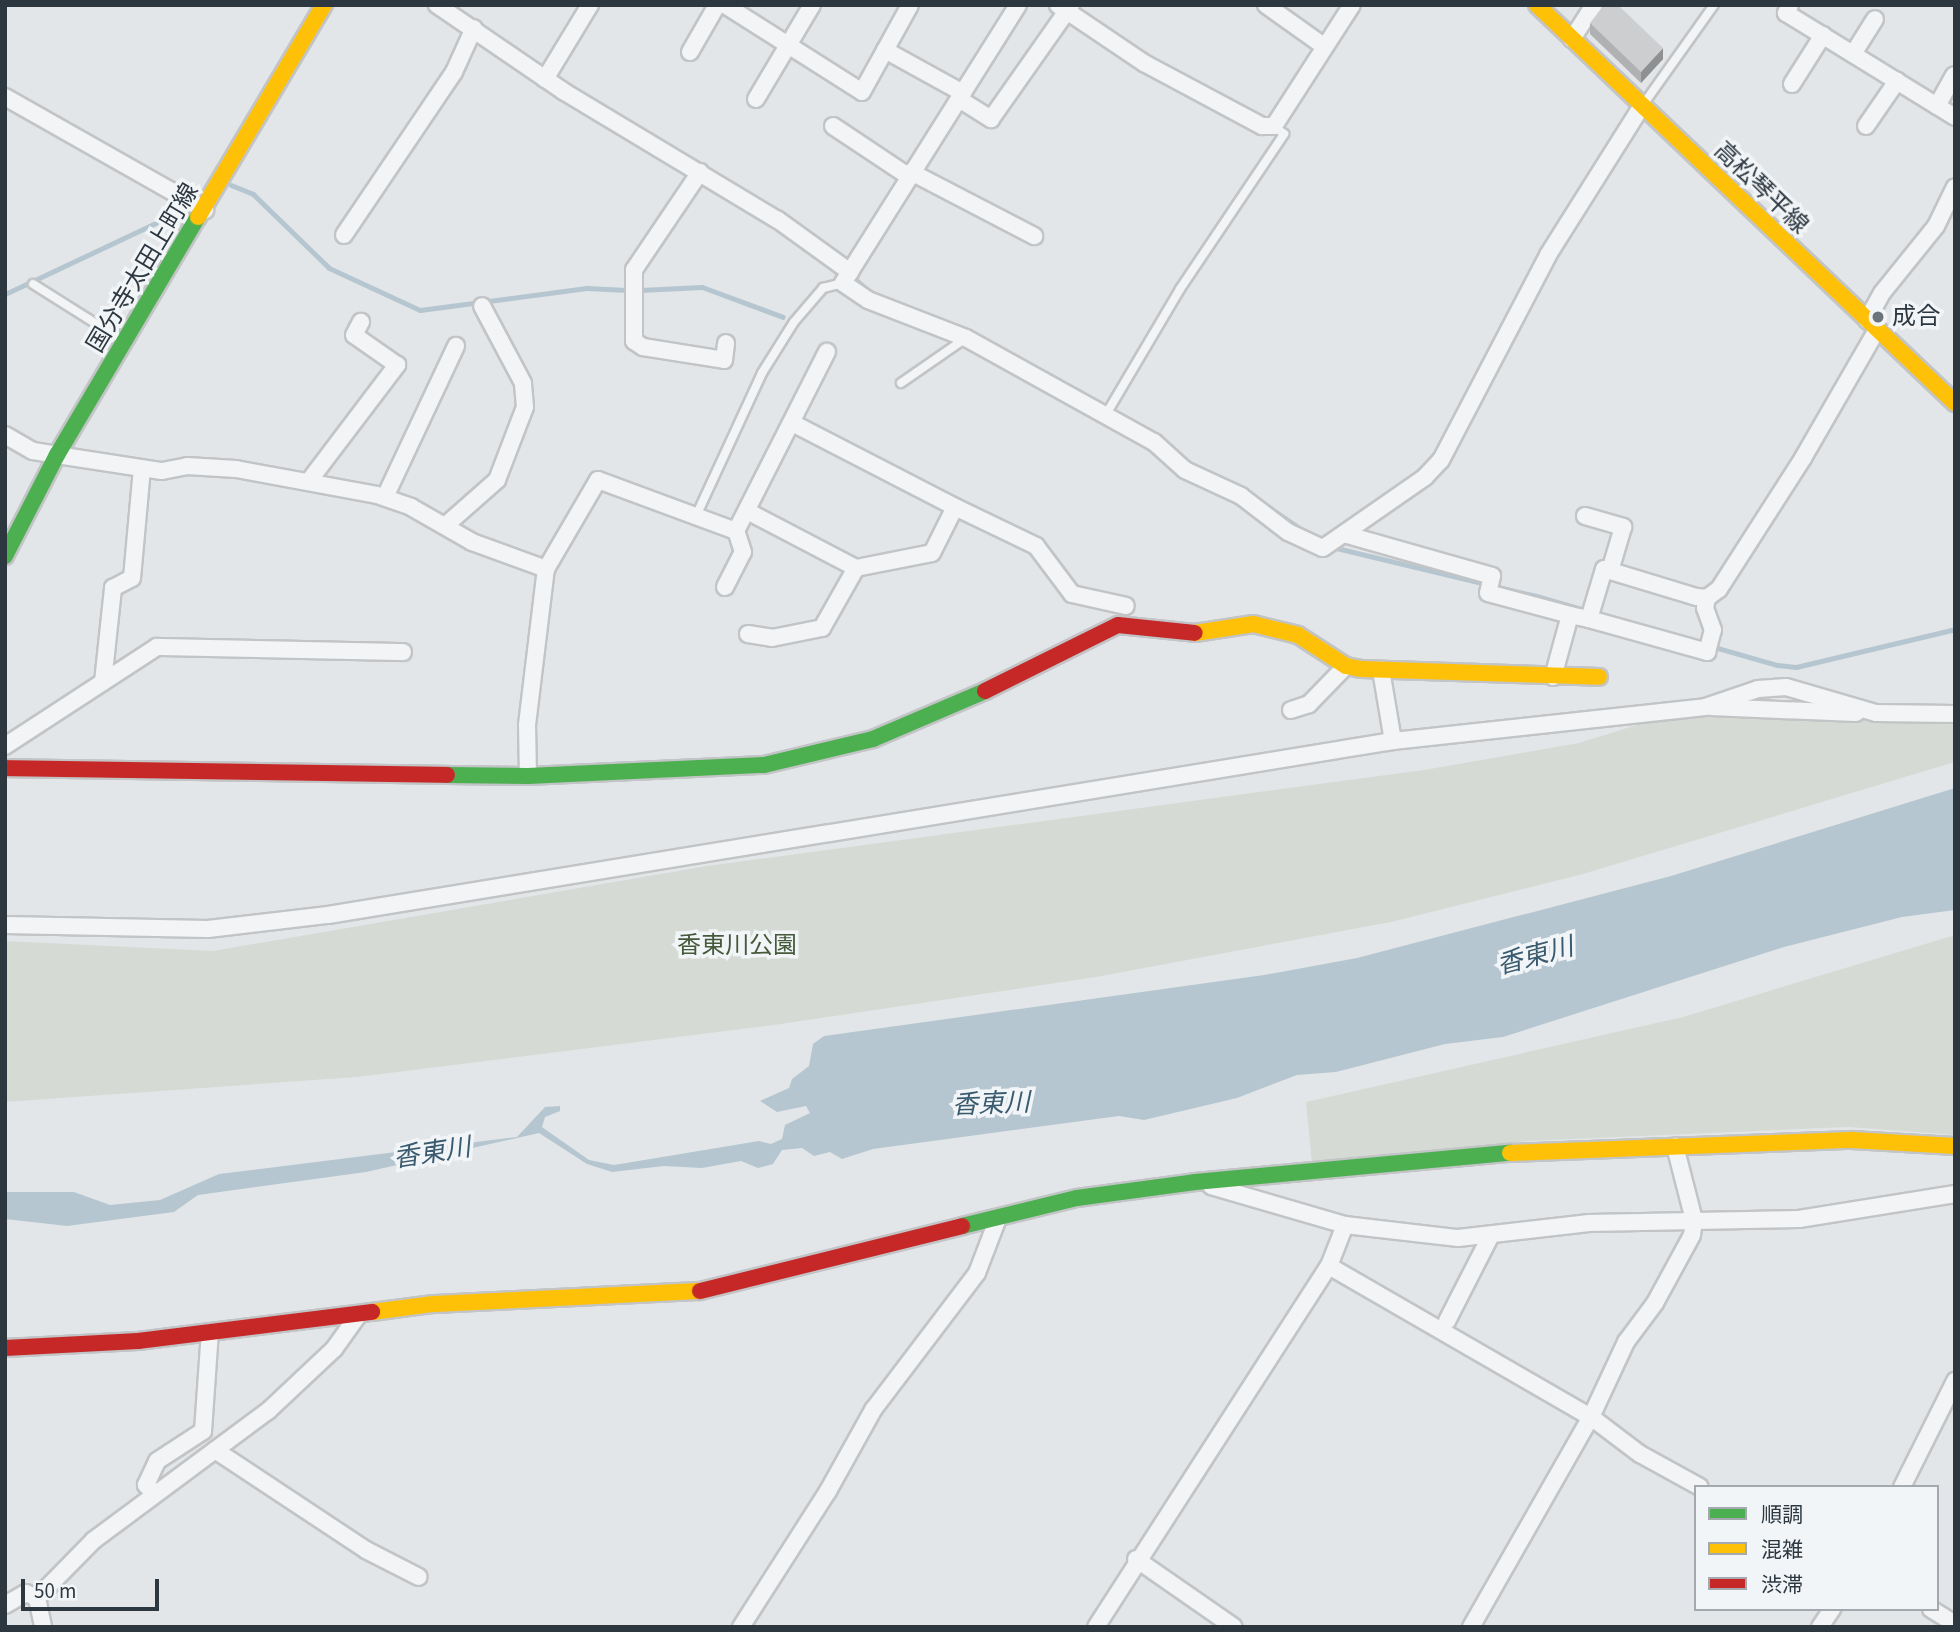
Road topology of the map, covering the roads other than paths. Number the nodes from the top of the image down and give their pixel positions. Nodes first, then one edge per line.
1 (324, 5) edge
2 (437, 5) edge
3 (590, 5) edge
4 (717, 5) edge
5 (725, 5) edge
6 (812, 5) edge
7 (910, 5) edge
8 (1018, 5) edge
9 (1266, 5) edge
10 (1352, 5) edge
11 (1537, 5) edge
12 (1594, 5) edge
13 (1714, 5) edge
14 (1790, 5) edge
15 (1066, 7) edge
16 (1875, 19) dead end
17 (474, 28) junction
18 (1823, 35) junction
19 (1572, 39) junction
20 (789, 46) junction
21 (1325, 47) junction
22 (885, 50) junction
23 (690, 52) dead end
24 (1853, 54) junction
25 (1954, 75) edge
26 (545, 79) junction
27 (1897, 81) junction
28 (1792, 84) dead end
29 (961, 96) junction
30 (5, 97) edge
31 (756, 99) dead end
32 (1642, 106) junction
33 (1937, 106) junction
34 (1955, 117) edge
35 (1275, 125) junction
36 (832, 126) dead end
37 (1866, 126) dead end
38 (700, 172) junction
39 (910, 174) junction
40 (1955, 187) edge
41 (205, 210) junction
42 (344, 235) dead end
43 (1034, 236) dead end
44 (846, 278) junction
45 (33, 284) dead end
46 (482, 306) dead end
47 (361, 322) dead end
48 (1872, 325) junction
49 (966, 338) junction
50 (125, 341) junction
51 (726, 342) dead end
52 (456, 346) dead end
53 (827, 352) dead end
54 (901, 383) dead end
55 (1955, 403) edge
56 (1107, 413) junction
57 (792, 422) junction
58 (5, 435) edge
59 (57, 455) junction
60 (142, 468) junction
61 (309, 481) junction
62 (385, 497) junction
63 (955, 507) junction
64 (747, 511) junction
65 (696, 516) junction
66 (1585, 516) dead end
67 (446, 526) junction
68 (736, 531) junction
69 (1335, 542) junction
70 (5, 556) edge
71 (856, 568) junction
72 (545, 569) junction
73 (1610, 571) junction
74 (725, 587) dead end
75 (1707, 598) junction
76 (1126, 606) dead end
77 (1591, 614) junction
78 (1570, 615) junction
79 (748, 634) dead end
80 (403, 652) dead end
81 (1346, 666) junction
82 (1381, 670) junction
83 (1553, 677) junction
84 (1599, 677) dead end
85 (103, 682) junction
86 (1705, 707) junction
87 (1291, 710) dead end
88 (1876, 713) junction
89 (1955, 714) edge
90 (1393, 741) junction
91 (5, 746) edge
92 (5, 768) edge
93 (528, 776) junction
94 (5, 925) edge
95 (1675, 1146) junction
96 (1955, 1146) edge
97 (1195, 1182) junction
98 (1955, 1194) edge
99 (1694, 1220) junction
100 (997, 1221) junction
101 (1345, 1225) junction
102 (1491, 1236) junction
103 (1329, 1266) junction
104 (359, 1314) junction
105 (1447, 1321) dead end
106 (210, 1332) junction
107 (5, 1348) edge
108 (1955, 1381) edge
109 (1591, 1417) junction
110 (215, 1450) junction
111 (1696, 1485) edge
112 (1903, 1485) edge
113 (155, 1494) junction
114 (1136, 1559) junction
115 (419, 1577) dead end
116 (37, 1598) junction
117 (5, 1605) edge
118 (1831, 1611) edge
119 (1934, 1611) edge
120 (1955, 1624) edge
121 (43, 1627) edge
122 (741, 1627) edge
123 (1096, 1627) edge
124 (1234, 1627) edge
125 (1471, 1627) edge
126 (1820, 1627) edge

1 - 41 street, 国分寺太田上町線
2 - 17 street
3 - 26 street
4 - 23 street
5 - 20 street
6 - 20 street
7 - 22 street
8 - 29 street
9 - 21 street
10 - 21 street
11 - 19 street, 高松琴平線
12 - 19 street
13 - 32 lane
14 - 18 street
15 - 29 street
15 - 35 street
16 - 24 street
17 - 26 street
17 - 42 street
18 - 24 street
18 - 28 street
19 - 32 street, 高松琴平線
20 - 22 street
20 - 31 street
21 - 35 street
22 - 29 street
24 - 27 street
25 - 33 street
26 - 38 street
27 - 33 street
27 - 37 street
29 - 39 street
30 - 41 street
32 - 48 street, 高松琴平線
32 - 69 street
33 - 34 street
35 - 56 lane
36 - 39 street
38 - 44 street
38 - 51 street
39 - 43 street
39 - 44 street
40 - 48 street
41 - 50 street, 国分寺太田上町線
44 - 49 street
44 - 65 lane
45 - 50 lane
46 - 67 street
47 - 61 street
48 - 55 street, 高松琴平線
48 - 75 street
49 - 54 lane
49 - 56 street
50 - 59 street, 国分寺太田上町線
52 - 62 street
53 - 57 street
56 - 69 street
57 - 63 street
57 - 64 street
58 - 59 street
59 - 60 street
59 - 70 street, 国分寺太田上町線
60 - 61 street
60 - 85 street
61 - 62 street
62 - 67 street
63 - 71 street
63 - 76 street
64 - 68 street
64 - 71 street
65 - 68 street
65 - 72 street
66 - 73 street
67 - 72 street
68 - 74 street
69 - 78 street
71 - 79 street
72 - 93 street
73 - 75 street
73 - 77 street
75 - 77 street
77 - 78 street
78 - 83 street
80 - 85 street
81 - 82 street
81 - 87 street
81 - 93 street
82 - 83 street
82 - 90 street
83 - 84 street
85 - 91 street
86 - 88 street
86 - 88 street
86 - 90 street
88 - 89 street
90 - 94 street
92 - 93 street
95 - 96 street
95 - 97 street
95 - 99 street
97 - 100 street
97 - 101 street
98 - 99 street
99 - 102 street
99 - 109 street
100 - 104 street
100 - 122 street
101 - 102 street
101 - 103 street
102 - 105 street
103 - 109 street
103 - 114 street
104 - 106 street
104 - 110 street
106 - 107 street
106 - 113 street
108 - 112 street
109 - 111 street
109 - 125 street
110 - 113 street
110 - 115 street
113 - 116 street
114 - 123 street
114 - 124 street
116 - 117 street
116 - 121 street
118 - 126 street
119 - 120 street

